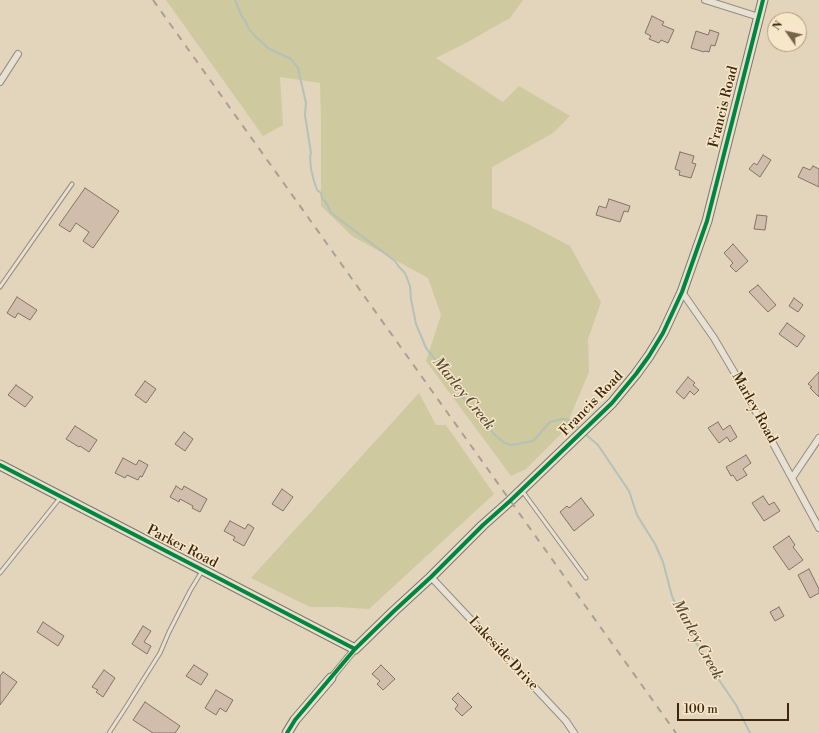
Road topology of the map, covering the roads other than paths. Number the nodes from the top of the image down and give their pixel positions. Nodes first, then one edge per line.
1 (705, 0) edge
2 (763, 0) edge
3 (759, 17) junction
4 (18, 54) dead end
5 (0, 82) edge
6 (72, 184) dead end
7 (0, 287) edge
8 (682, 292) junction
9 (819, 438) edge
10 (0, 465) edge
11 (792, 478) junction
12 (522, 490) junction
13 (62, 497) junction
14 (819, 528) edge
15 (202, 570) junction
16 (0, 573) edge
17 (431, 577) junction
18 (586, 578) dead end
19 (355, 649) junction
20 (331, 678) joint
21 (109, 733) edge
22 (287, 733) edge
23 (574, 733) edge

1 - 3 street
2 - 3 street, Francis Road
3 - 8 street, Francis Road
4 - 5 street
6 - 7 lane
8 - 11 street, Marley Road
8 - 12 street, Francis Road
9 - 11 street
10 - 13 street, Parker Road
11 - 14 street, Marley Road
12 - 17 street, Francis Road
12 - 18 lane
13 - 15 street, Parker Road
13 - 16 lane
15 - 19 street, Parker Road
15 - 21 lane
17 - 19 street, Francis Road
17 - 23 street, Lakeside Drive
19 - 20 street, Francis Road
20 - 22 street, Francis Road

